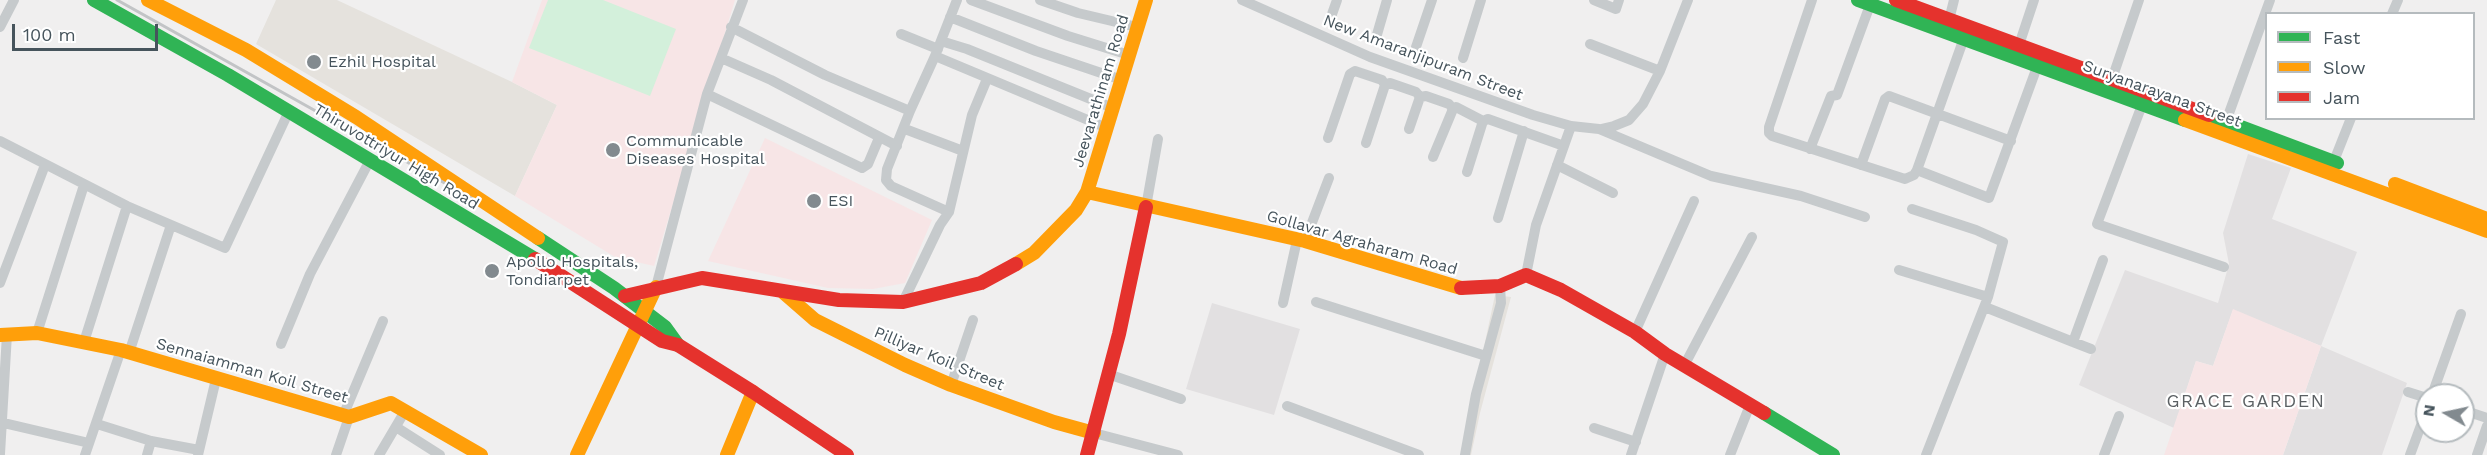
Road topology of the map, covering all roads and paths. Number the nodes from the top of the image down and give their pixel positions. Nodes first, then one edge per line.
1 (15, 0) edge
2 (94, 0) edge
3 (148, 0) edge
4 (743, 0) edge
5 (957, 0) edge
6 (971, 0) edge
7 (1040, 0) edge
8 (1242, 0) edge
9 (1337, 0) edge
10 (1388, 0) edge
11 (1432, 0) edge
12 (1481, 0) edge
13 (1594, 0) edge
14 (1619, 0) edge
15 (1689, 0) edge
16 (1812, 0) edge
17 (1896, 0) edge
18 (1954, 0) edge
19 (2034, 0) edge
20 (2139, 0) edge
21 (1143, 1) edge
22 (1864, 3) edge
23 (2265, 14) edge
24 (950, 17) junction
25 (1331, 18) dead end
26 (1949, 20) junction
27 (0, 27) edge
28 (731, 27) junction
29 (1137, 27) junction
30 (901, 34) dead end
31 (1376, 38) dead end
32 (1964, 38) junction
33 (1590, 44) dead end
34 (2019, 45) junction
35 (1416, 47) dead end
36 (938, 49) junction
37 (1129, 55) junction
38 (721, 58) junction
39 (1463, 58) dead end
40 (2037, 67) junction
41 (1660, 71) junction
42 (2113, 78) junction
43 (987, 79) junction
44 (1122, 80) junction
45 (1385, 85) junction
46 (2108, 91) junction
47 (707, 94) junction
48 (1420, 98) junction
49 (2142, 105) junction
50 (1113, 108) junction
51 (1453, 109) junction
52 (289, 111) junction
53 (910, 111) junction
54 (1936, 115) junction
55 (1483, 120) junction
56 (2350, 120) edge
57 (1571, 126) junction
58 (2224, 127) junction
59 (1107, 128) junction
60 (905, 129) junction
61 (1409, 129) dead end
62 (1599, 129) junction
63 (1524, 131) junction
64 (879, 138) junction
65 (1328, 138) dead end
66 (1158, 139) dead end
67 (0, 141) edge
68 (2011, 141) junction
69 (1366, 143) dead end
70 (897, 146) junction
71 (1564, 146) junction
72 (1810, 149) junction
73 (963, 151) junction
74 (1433, 157) dead end
75 (370, 160) junction
76 (2334, 162) junction
77 (45, 165) junction
78 (1557, 165) junction
79 (1861, 165) junction
80 (1917, 170) junction
81 (1467, 172) dead end
82 (1329, 178) dead end
83 (84, 185) junction
84 (1087, 192) junction
85 (1613, 193) dead end
86 (1694, 201) dead end
87 (127, 206) junction
88 (1146, 207) junction
89 (1912, 209) dead end
90 (949, 212) junction
91 (1865, 217) dead end
92 (1498, 218) dead end
93 (2487, 219) edge
94 (171, 225) junction
95 (2487, 231) edge
96 (1752, 237) dead end
97 (1301, 241) junction
98 (2103, 260) dead end
99 (2224, 267) dead end
100 (1899, 270) dead end
101 (1526, 275) junction
102 (0, 283) edge
103 (1500, 286) junction
104 (656, 287) junction
105 (784, 293) junction
106 (625, 296) junction
107 (903, 302) junction
108 (1316, 302) dead end
109 (1986, 302) junction
110 (1283, 303) dead end
111 (646, 312) junction
112 (2461, 314) dead end
113 (973, 320) dead end
114 (382, 321) dead end
115 (639, 326) junction
116 (1635, 332) junction
117 (37, 333) junction
118 (4, 334) edge
119 (84, 342) junction
120 (2073, 342) junction
121 (281, 344) dead end
122 (678, 345) junction
123 (2091, 349) dead end
124 (125, 351) junction
125 (1665, 354) junction
126 (1486, 356) junction
127 (1684, 366) junction
128 (1108, 374) junction
129 (216, 379) junction
130 (2436, 383) edge
131 (951, 385) junction
132 (753, 392) junction
133 (2408, 392) dead end
134 (2415, 394) edge
135 (1181, 399) dead end
136 (1750, 405) junction
137 (1287, 406) dead end
138 (405, 411) junction
139 (346, 416) junction
140 (2119, 416) dead end
141 (1, 422) edge
142 (97, 424) junction
143 (2487, 426) edge
144 (396, 427) junction
145 (1594, 428) dead end
146 (1094, 434) junction
147 (151, 441) junction
148 (1636, 442) junction
149 (89, 443) junction
150 (1818, 451) edge
151 (199, 453) edge
152 (0, 454) edge
153 (85, 455) edge
154 (147, 455) edge
155 (336, 455) edge
156 (379, 455) edge
157 (440, 455) edge
158 (482, 455) edge
159 (577, 455) edge
160 (727, 455) edge
161 (847, 455) edge
162 (1087, 455) edge
163 (1178, 455) edge
164 (1419, 455) edge
165 (1465, 455) edge
166 (1630, 455) edge
167 (1730, 455) edge
168 (1833, 455) edge
169 (1926, 455) edge
170 (2104, 455) edge
171 (2477, 455) edge

1 - 27 street
2 - 52 main road, Thiruvottriyur High Road
3 - 106 main road, Thiruvottriyur High Road
4 - 28 street
5 - 24 street
6 - 37 street
7 - 29 street
8 - 57 street, New Amaranjipuram Street
9 - 25 street
10 - 31 street
11 - 35 street
12 - 39 street
13 - 14 street
15 - 41 street
16 - 72 street
17 - 26 main road, Suryanarayana Street
18 - 26 street
19 - 34 street
20 - 42 street
21 - 29 main road, Jeevarathinam Road
22 - 32 main road, Suryanarayana Street
22 - 72 street
23 - 58 street
24 - 36 street
24 - 44 street
26 - 34 main road, Suryanarayana Street
28 - 38 street
28 - 53 street
29 - 37 main road, Jeevarathinam Road
30 - 36 street
32 - 40 main road, Suryanarayana Street
32 - 54 street
33 - 41 street
34 - 42 main road, Suryanarayana Street
36 - 43 street
36 - 50 street
36 - 53 street
37 - 44 main road, Jeevarathinam Road
38 - 47 street
38 - 64 street
40 - 46 main road, Suryanarayana Street
40 - 68 street
41 - 62 street
42 - 46 street
42 - 58 main road, Suryanarayana Street
43 - 59 street
43 - 73 street
44 - 50 main road, Jeevarathinam Road
45 - 48 street
45 - 65 street
45 - 69 street
46 - 49 main road, Suryanarayana Street
47 - 64 street
47 - 104 street
48 - 51 street
48 - 61 street
49 - 58 main road, Suryanarayana Street
49 - 99 street
50 - 59 main road, Jeevarathinam Road
51 - 55 street
51 - 74 street
52 - 75 main road, Thiruvottriyur High Road
52 - 94 street
53 - 60 street
54 - 68 street
54 - 79 street
54 - 80 street
55 - 63 street
55 - 81 street
56 - 76 street
57 - 62 street, New Amaranjipuram Street
57 - 71 street
58 - 76 main road, Suryanarayana Street
58 - 95 main road, Suryanarayana Street
59 - 84 main road, Jeevarathinam Road
60 - 70 street
60 - 73 street
62 - 91 street
63 - 71 street
63 - 92 street
64 - 70 street
66 - 88 street
67 - 77 street
68 - 80 street
70 - 90 street
71 - 78 street
72 - 79 street
73 - 90 street
75 - 115 main road, Thiruvottriyur High Road
75 - 121 street
76 - 93 main road, Suryanarayana Street
77 - 83 street
77 - 102 street
78 - 85 street
78 - 101 street
79 - 80 street
82 - 97 street
83 - 87 street
83 - 117 street
84 - 88 main road, Gollavar Agraharam Road
84 - 107 main road, Jeevarathinam Road
86 - 116 street
87 - 94 street
87 - 119 street
88 - 97 main road, Gollavar Agraharam Road
88 - 128 main road
89 - 109 street
90 - 107 street
94 - 124 street
96 - 127 street
97 - 103 main road, Gollavar Agraharam Road
97 - 110 street
98 - 120 street
100 - 109 street
101 - 103 main road, Gollavar Agraharam Road
101 - 116 main road
103 - 126 street
104 - 105 main road, Jeevarathinam Road
104 - 106 main road, Jeevarathinam Road
104 - 111 main road
105 - 107 main road, Jeevarathinam Road
105 - 131 main road, Pilliyar Koil Street
106 - 111 main road, Thiruvottriyur High Road
108 - 126 street
109 - 120 street
109 - 169 street
111 - 115 main road
111 - 122 main road, Thiruvottriyur High Road
112 - 130 street
113 - 131 street
114 - 139 street
115 - 122 main road, Thiruvottriyur High Road
115 - 159 main road
116 - 125 main road
117 - 118 main road, Sennaiamman Koil Street
117 - 119 main road, Sennaiamman Koil Street
118 - 141 street
119 - 124 main road, Sennaiamman Koil Street
120 - 123 street
122 - 132 main road, Thiruvottriyur High Road
124 - 129 main road, Sennaiamman Koil Street
124 - 142 street
125 - 127 main road
125 - 148 street
126 - 165 street
127 - 136 main road
128 - 135 street
128 - 146 main road
129 - 139 main road, Sennaiamman Koil Street
129 - 151 street
131 - 146 main road, Pilliyar Koil Street
132 - 160 main road
132 - 161 main road, Thiruvottriyur High Road
133 - 134 street
136 - 150 main road
136 - 167 street
137 - 164 street
138 - 139 main road, Sennaiamman Koil Street
138 - 144 street
138 - 158 main road, Sennaiamman Koil Street
139 - 155 street
140 - 170 street
141 - 149 street
141 - 152 street
142 - 147 street
142 - 149 street
143 - 171 street
144 - 156 street
144 - 157 street
145 - 148 street
146 - 162 main road
146 - 163 street
147 - 151 street
147 - 154 street
148 - 166 street
149 - 153 street
150 - 168 main road

